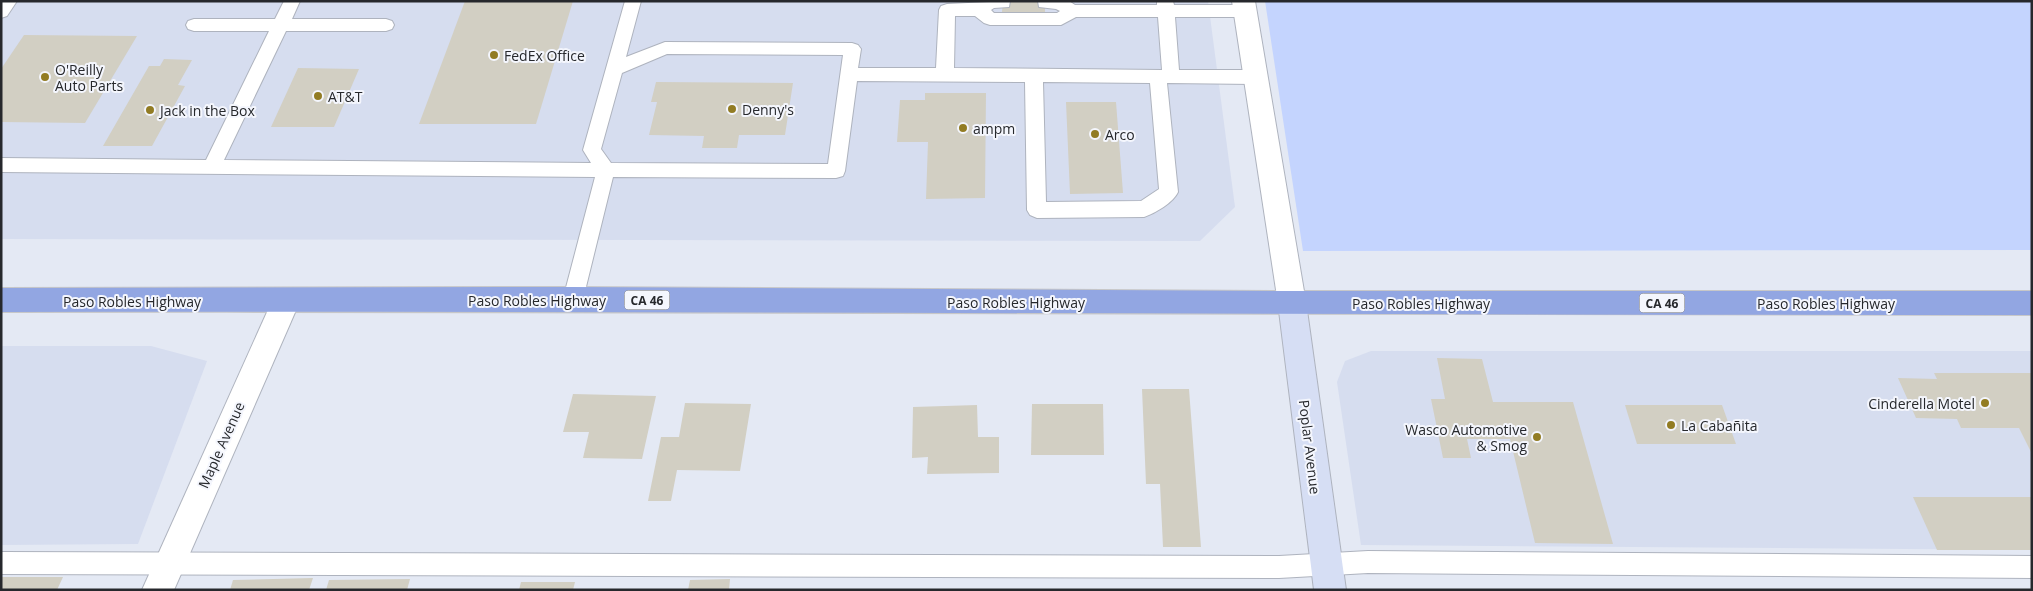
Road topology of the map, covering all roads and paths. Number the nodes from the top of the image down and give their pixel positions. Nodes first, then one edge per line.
1 (9, 1) edge
2 (292, 1) edge
3 (633, 1) edge
4 (1003, 3) dead end
5 (1044, 3) dead end
6 (1165, 6) edge
7 (1244, 6) edge
8 (980, 10) junction
9 (1072, 11) junction
10 (1, 12) edge
11 (194, 25) dead end
12 (280, 25) junction
13 (386, 25) dead end
14 (614, 69) junction
15 (849, 74) junction
16 (945, 74) junction
17 (1034, 75) junction
18 (1164, 76) junction
19 (1254, 77) junction
20 (1, 165) edge
21 (211, 168) junction
22 (606, 170) junction
23 (573, 299) junction
24 (1, 300) edge
25 (286, 301) junction
26 (1292, 304) junction
27 (2032, 304) edge
28 (1, 563) edge
29 (168, 563) junction
30 (2032, 567) edge
31 (1328, 577) edge
32 (158, 590) edge

1 - 10 lane
2 - 12 lane
3 - 14 lane
4 - 8 lane
5 - 9 lane
6 - 7 lane
6 - 9 lane
6 - 18 lane
7 - 19 street
8 - 9 lane
8 - 16 lane
11 - 12 lane
12 - 13 lane
12 - 21 lane
14 - 15 lane
14 - 22 lane
15 - 16 lane
15 - 22 lane
16 - 17 lane
17 - 18 lane
17 - 18 lane
18 - 19 lane
19 - 26 street
20 - 21 lane
21 - 22 lane
22 - 23 lane
23 - 25 highway, Paso Robles Highway / CA 46
23 - 26 highway, Paso Robles Highway / CA 46
24 - 25 highway, Paso Robles Highway / CA 46
25 - 29 street, Maple Avenue
26 - 27 highway, Paso Robles Highway / CA 46
26 - 31 main road, Poplar Avenue
28 - 29 lane
29 - 31 lane
29 - 32 street, Maple Avenue
30 - 31 lane

